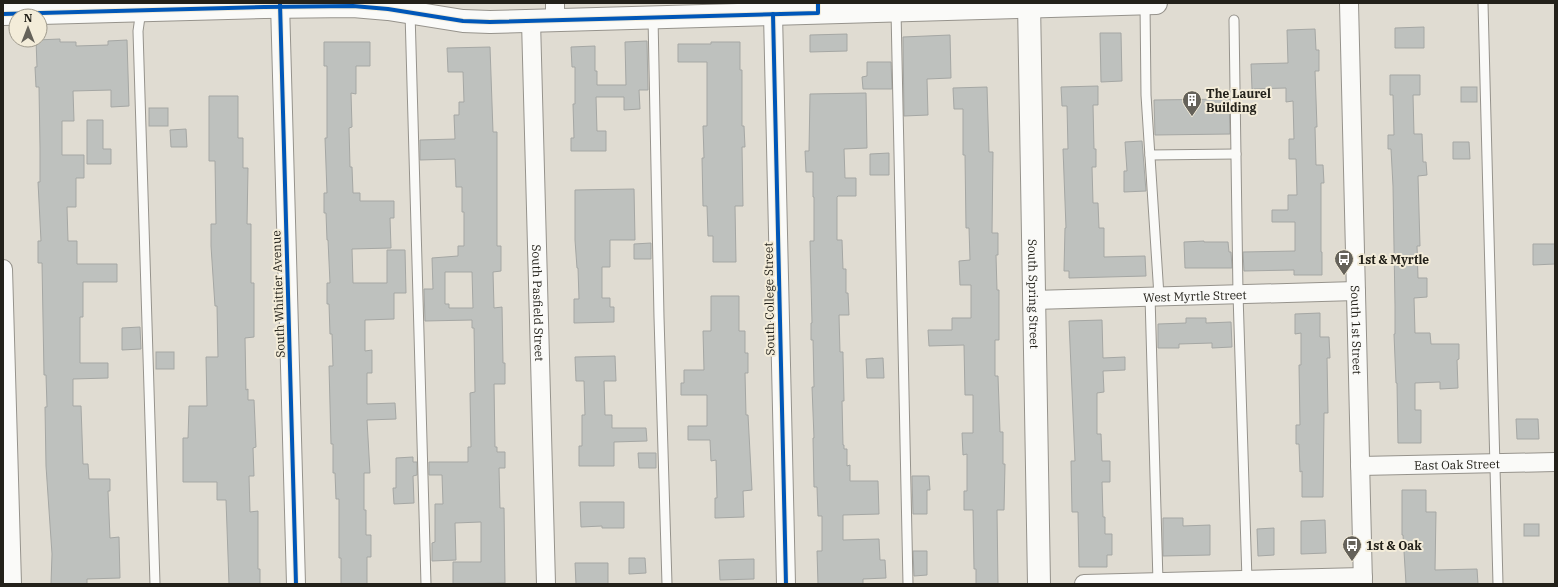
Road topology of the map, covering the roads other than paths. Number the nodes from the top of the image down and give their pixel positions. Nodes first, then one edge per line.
1 (1145, 3) edge
2 (1156, 3) edge
3 (1349, 3) edge
4 (1483, 3) edge
5 (280, 5) edge
6 (1029, 5) edge
7 (141, 7) edge
8 (411, 8) edge
9 (818, 8) edge
10 (896, 11) junction
11 (555, 12) edge
12 (3, 14) edge
13 (773, 14) junction
14 (653, 17) junction
15 (1234, 20) dead end
16 (531, 21) junction
17 (1236, 154) junction
18 (1150, 155) junction
19 (3, 269) edge
20 (1356, 291) junction
21 (1238, 294) junction
22 (1154, 296) junction
23 (1033, 300) junction
24 (1555, 462) edge
25 (1495, 463) junction
26 (1360, 466) junction
27 (6, 514) edge
28 (1247, 580) junction
29 (1363, 580) edge
30 (1158, 582) junction
31 (1204, 582) edge
32 (12, 584) edge
33 (155, 584) edge
34 (296, 584) edge
35 (426, 584) edge
36 (546, 584) edge
37 (667, 584) edge
38 (786, 584) edge
39 (908, 584) edge
40 (1039, 584) edge
41 (1084, 584) edge
42 (1498, 584) edge

1 - 2 street
1 - 6 street
1 - 18 lane
3 - 20 street, South 1st Street
4 - 25 lane
5 - 7 street
5 - 8 street
5 - 34 street, South Whittier Avenue
6 - 10 street
6 - 23 street, South Spring Street
7 - 12 street
7 - 33 lane
8 - 16 street
8 - 35 lane
9 - 10 street
9 - 13 street
10 - 39 lane
11 - 14 street
11 - 16 street
13 - 14 street
13 - 38 street, South College Street
14 - 37 lane
15 - 17 lane
16 - 36 street, South Pasfield Street
17 - 18 lane
17 - 21 lane
18 - 22 lane
19 - 27 street
20 - 21 street, West Myrtle Street
20 - 26 street, South 1st Street
21 - 22 street, West Myrtle Street
21 - 28 lane
22 - 23 street, West Myrtle Street
22 - 30 lane
23 - 40 street, South Spring Street
24 - 25 street, East Oak Street
25 - 26 street, East Oak Street
25 - 42 lane
26 - 29 street, South 1st Street
27 - 32 street
28 - 29 street
28 - 31 street
30 - 31 street
30 - 41 street

